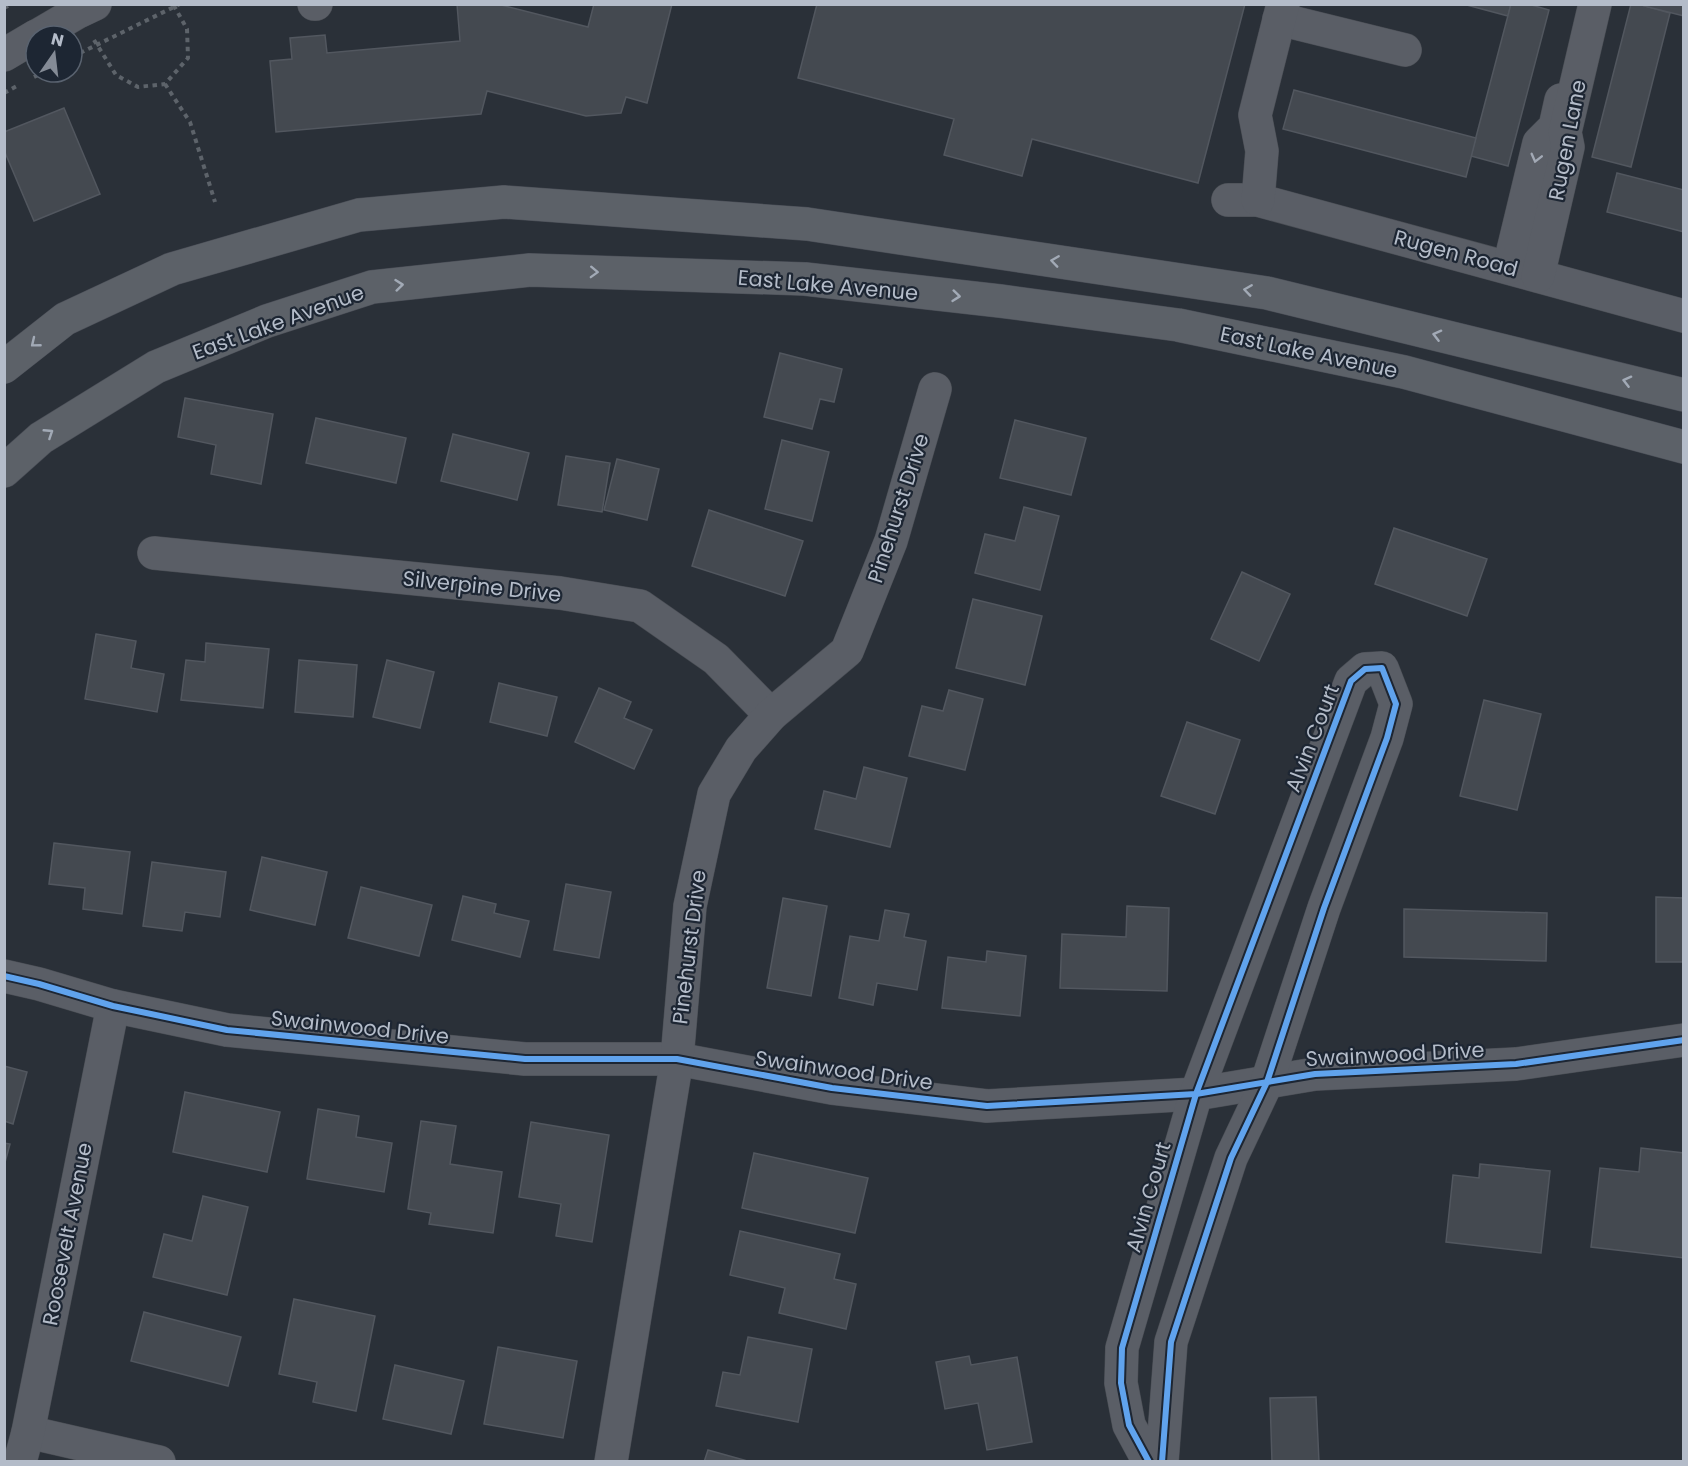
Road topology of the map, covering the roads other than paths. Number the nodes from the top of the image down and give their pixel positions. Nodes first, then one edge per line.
1 (1584, 4) edge
2 (1595, 4) edge
3 (88, 8) edge
4 (1281, 12) edge
5 (58, 24) edge
6 (24, 43) edge
7 (1405, 50) dead end
8 (4, 54) edge
9 (1523, 272) junction
10 (1683, 316) edge
11 (4, 368) edge
12 (935, 389) dead end
13 (1683, 395) edge
14 (1683, 447) edge
15 (4, 471) edge
16 (154, 553) dead end
17 (771, 716) junction
18 (4, 976) edge
19 (113, 1006) junction
20 (1683, 1040) edge
21 (677, 1059) junction
22 (1267, 1082) junction
23 (1196, 1094) junction
24 (24, 1447) edge
25 (159, 1461) edge
26 (611, 1461) edge
27 (1149, 1461) edge
28 (1162, 1461) edge

1 -> 9 street, Rugen Lane
2 - 9 street, Rugen Lane
3 - 5 street
4 - 7 street
4 - 9 street, Rugen Road
6 - 8 street
9 - 10 street, Rugen Road
13 -> 11 main road
12 - 17 street, Pinehurst Drive
15 -> 14 main road, East Lake Avenue
16 - 17 street, Silverpine Drive
17 - 21 street, Pinehurst Drive
18 - 19 street, Swainwood Drive
19 - 21 street, Swainwood Drive
19 - 24 street, Roosevelt Avenue
20 - 22 street, Swainwood Drive
21 - 23 street, Swainwood Drive
21 - 26 street, Pinehurst Drive
22 - 23 street, Swainwood Drive
22 - 23 street, Alvin Court
22 - 28 street, Alvin Court
23 - 27 street, Alvin Court
24 - 25 street

